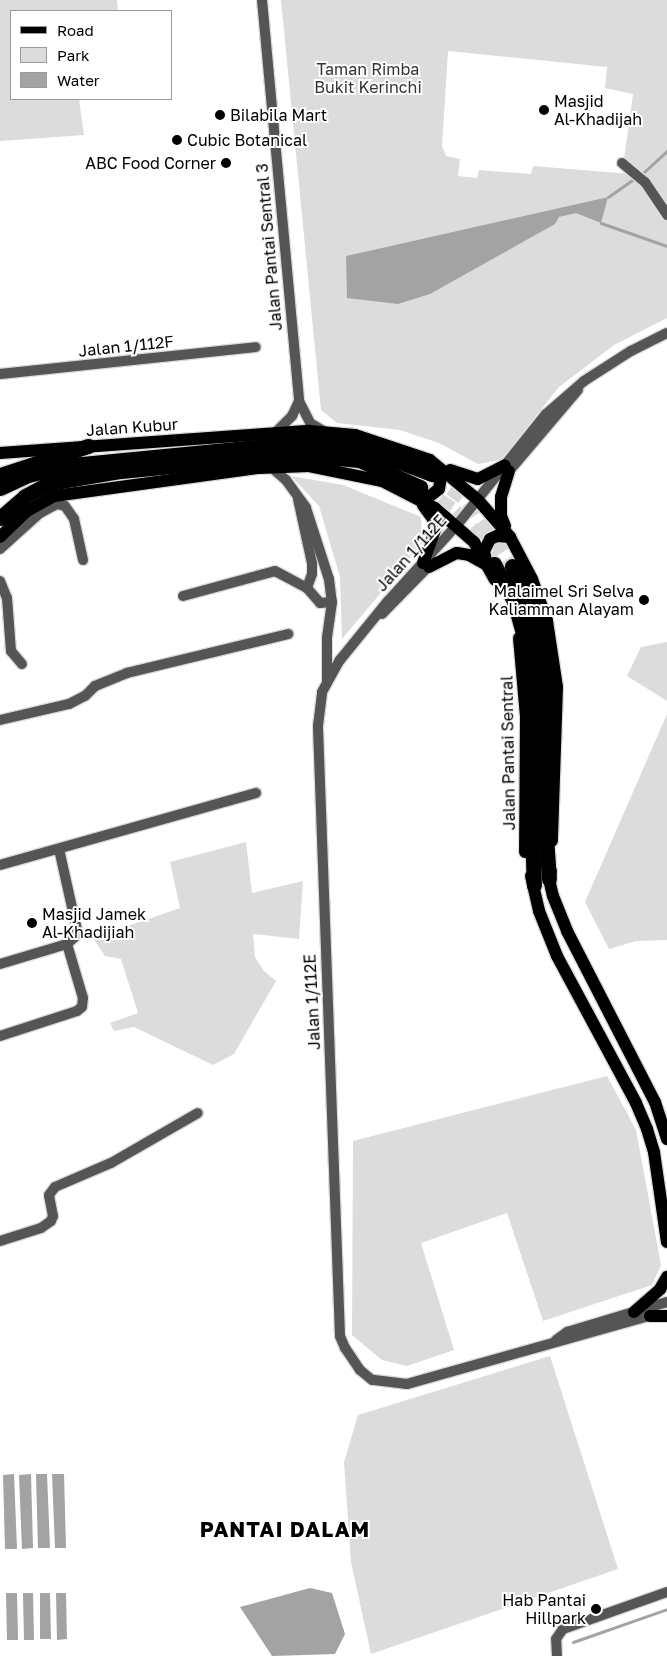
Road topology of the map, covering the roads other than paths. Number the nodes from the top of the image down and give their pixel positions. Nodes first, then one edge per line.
1 (262, 0) edge
2 (622, 163) dead end
3 (667, 215) edge
4 (667, 333) edge
5 (256, 347) dead end
6 (0, 374) edge
7 (299, 401) junction
8 (327, 432) junction
9 (271, 433) junction
10 (88, 446) junction
11 (0, 452) edge
12 (146, 463) junction
13 (431, 467) junction
14 (265, 468) junction
15 (507, 468) junction
16 (0, 475) edge
17 (0, 488) edge
18 (297, 493) junction
19 (418, 493) junction
20 (480, 502) junction
21 (0, 518) edge
22 (460, 527) junction
23 (0, 537) edge
24 (510, 537) junction
25 (0, 549) edge
26 (83, 560) dead end
27 (490, 564) junction
28 (426, 565) junction
29 (512, 566) tunnel mouth
30 (0, 581) edge
31 (307, 588) junction
32 (183, 596) dead end
33 (332, 602) junction
34 (288, 634) dead end
35 (22, 664) dead end
36 (327, 682) junction
37 (0, 720) edge
38 (256, 793) dead end
39 (59, 849) junction
40 (0, 865) edge
41 (549, 879) junction
42 (534, 885) joint
43 (67, 944) junction
44 (0, 964) edge
45 (607, 1012) junction
46 (590, 1021) junction
47 (0, 1036) edge
48 (198, 1113) dead end
49 (664, 1124) junction
50 (646, 1129) junction
51 (667, 1139) edge
52 (0, 1241) edge
53 (667, 1242) edge
54 (667, 1277) edge
55 (667, 1302) edge
56 (667, 1311) edge
57 (634, 1312) junction
58 (650, 1316) junction
59 (667, 1316) edge
60 (555, 1340) junction
61 (667, 1592) edge
62 (557, 1656) edge

1 - 7 street, Jalan Pantai Sentral 3
2 - 3 street
4 - 15 street, Jalan 1/112E
5 - 6 street, Jalan 1/112F
7 - 8 street, Jalan Pantai Sentral 3
7 - 9 street
8 - 9 main road
8 - 13 main road
9 - 10 main road, Jalan Kubur
9 - 12 highway
10 - 11 main road, Jalan Kubur
10 - 16 highway
12 - 13 highway
12 - 14 highway
12 - 17 highway
12 - 19 highway
12 - 21 highway
13 - 15 main road
13 - 19 main road
13 - 20 main road
14 - 18 street
14 - 19 main road
14 - 23 main road
15 - 20 street, Jalan 1/112E
15 - 24 main road
18 - 31 street
18 - 33 street
19 - 22 main road
19 - 28 main road
20 - 22 street, Jalan 1/112E
20 - 24 main road
22 - 27 main road
22 - 28 street, Jalan 1/112E
24 - 27 main road
24 - 41 main road
25 - 26 street
27 - 28 main road
27 - 42 highway
28 - 36 street, Jalan 1/112E
29 - 41 highway
30 - 35 street
31 - 32 street
31 - 33 street
33 - 36 street
34 - 37 street
36 - 60 street, Jalan 1/112E
38 - 39 street
39 - 40 street
39 - 43 street
41 - 45 main road
42 - 46 main road
43 - 44 street
43 - 47 street
45 - 46 main road
45 - 49 main road
46 - 50 main road
48 - 52 street
49 - 50 main road
49 - 51 main road
50 - 53 main road
54 - 57 main road
55 - 57 street
56 - 58 street
57 - 60 street
58 - 59 main road
58 - 60 street
61 - 62 street

